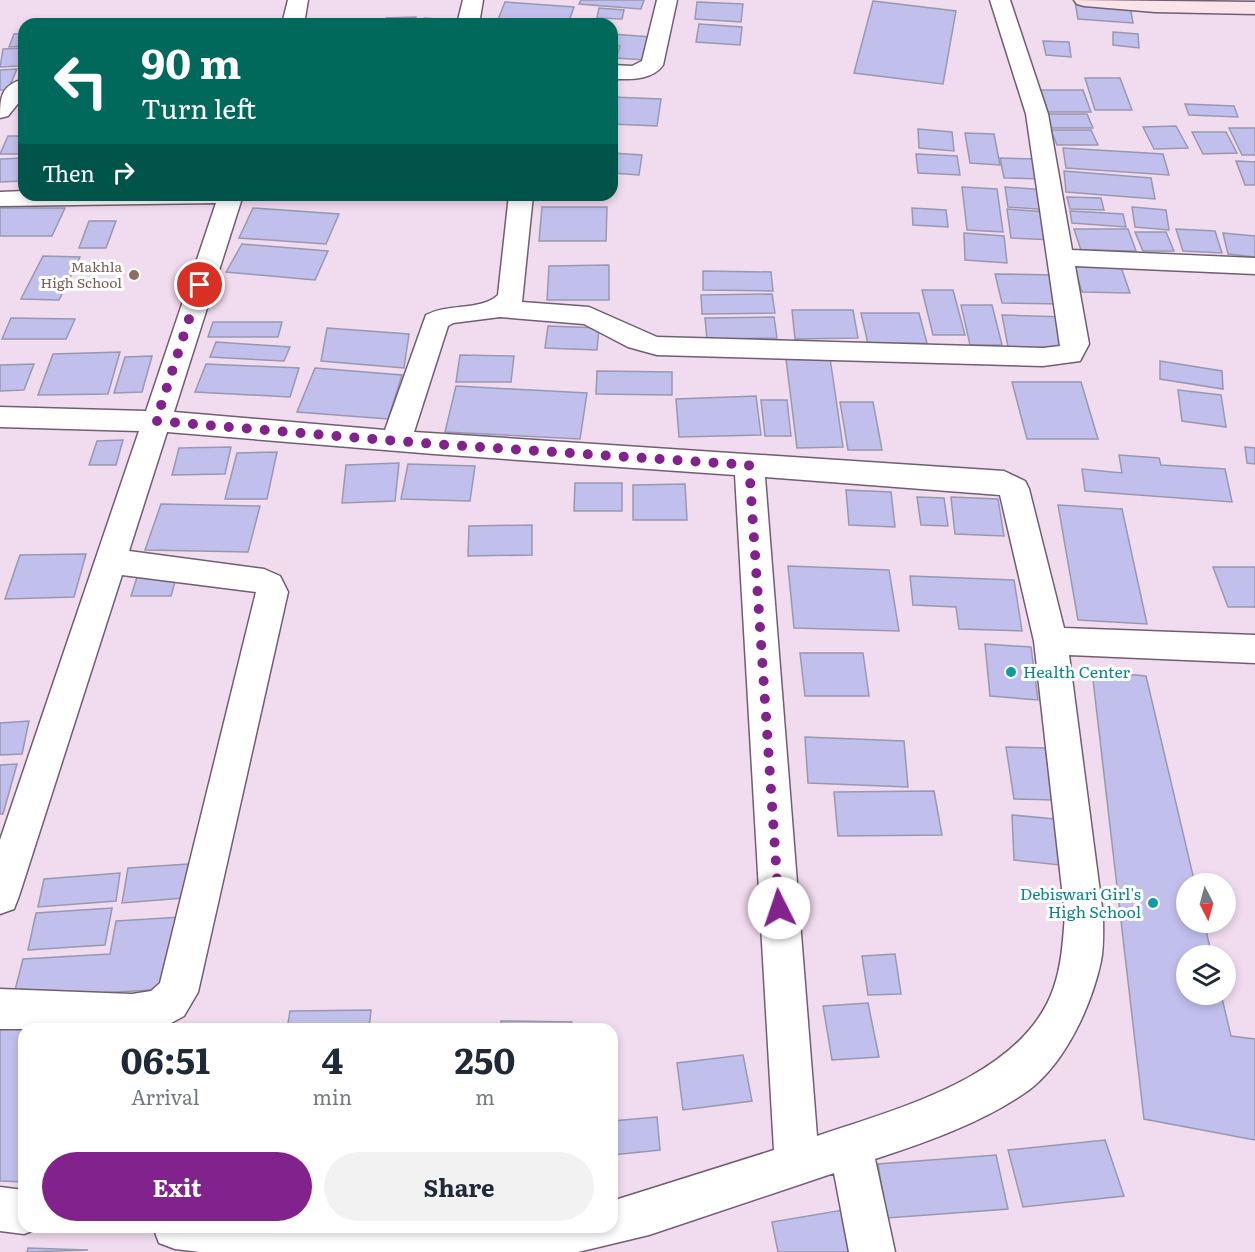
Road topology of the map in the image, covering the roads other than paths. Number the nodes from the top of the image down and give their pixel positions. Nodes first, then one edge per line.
1 (298, 0) edge
2 (473, 0) edge
3 (667, 0) edge
4 (1000, 0) edge
5 (1095, 0) edge
6 (1248, 5) edge
7 (294, 18) edge
8 (469, 18) edge
9 (618, 72) edge
10 (18, 90) edge
11 (0, 111) edge
12 (0, 199) edge
13 (18, 199) edge
14 (229, 201) edge
15 (521, 201) edge
16 (1061, 257) junction
17 (1255, 266) edge
18 (497, 308) junction
19 (0, 417) edge
20 (156, 421) junction
21 (396, 441) junction
22 (749, 465) junction
23 (110, 561) junction
24 (1051, 641) junction
25 (1255, 649) edge
26 (0, 896) edge
27 (0, 1009) edge
28 (851, 1147) junction
29 (797, 1164) junction
30 (0, 1209) edge
31 (18, 1211) edge
32 (618, 1223) edge
33 (217, 1233) edge
34 (588, 1233) edge
35 (316, 1247) edge
36 (872, 1252) edge

1 - 7 street
2 - 8 street
3 - 9 street
4 - 16 street
5 - 6 main road
10 - 11 street
12 - 13 street
14 - 20 street
15 - 18 street
16 - 17 street
16 - 18 street
18 - 21 street
19 - 20 street
20 - 21 street
20 - 23 street
21 - 22 street
22 - 24 street
22 - 29 street
23 - 26 street
23 - 27 street
24 - 25 street
24 - 28 street
28 - 29 street
28 - 36 street
29 - 32 street
30 - 31 street
33 - 35 street
34 - 35 street

